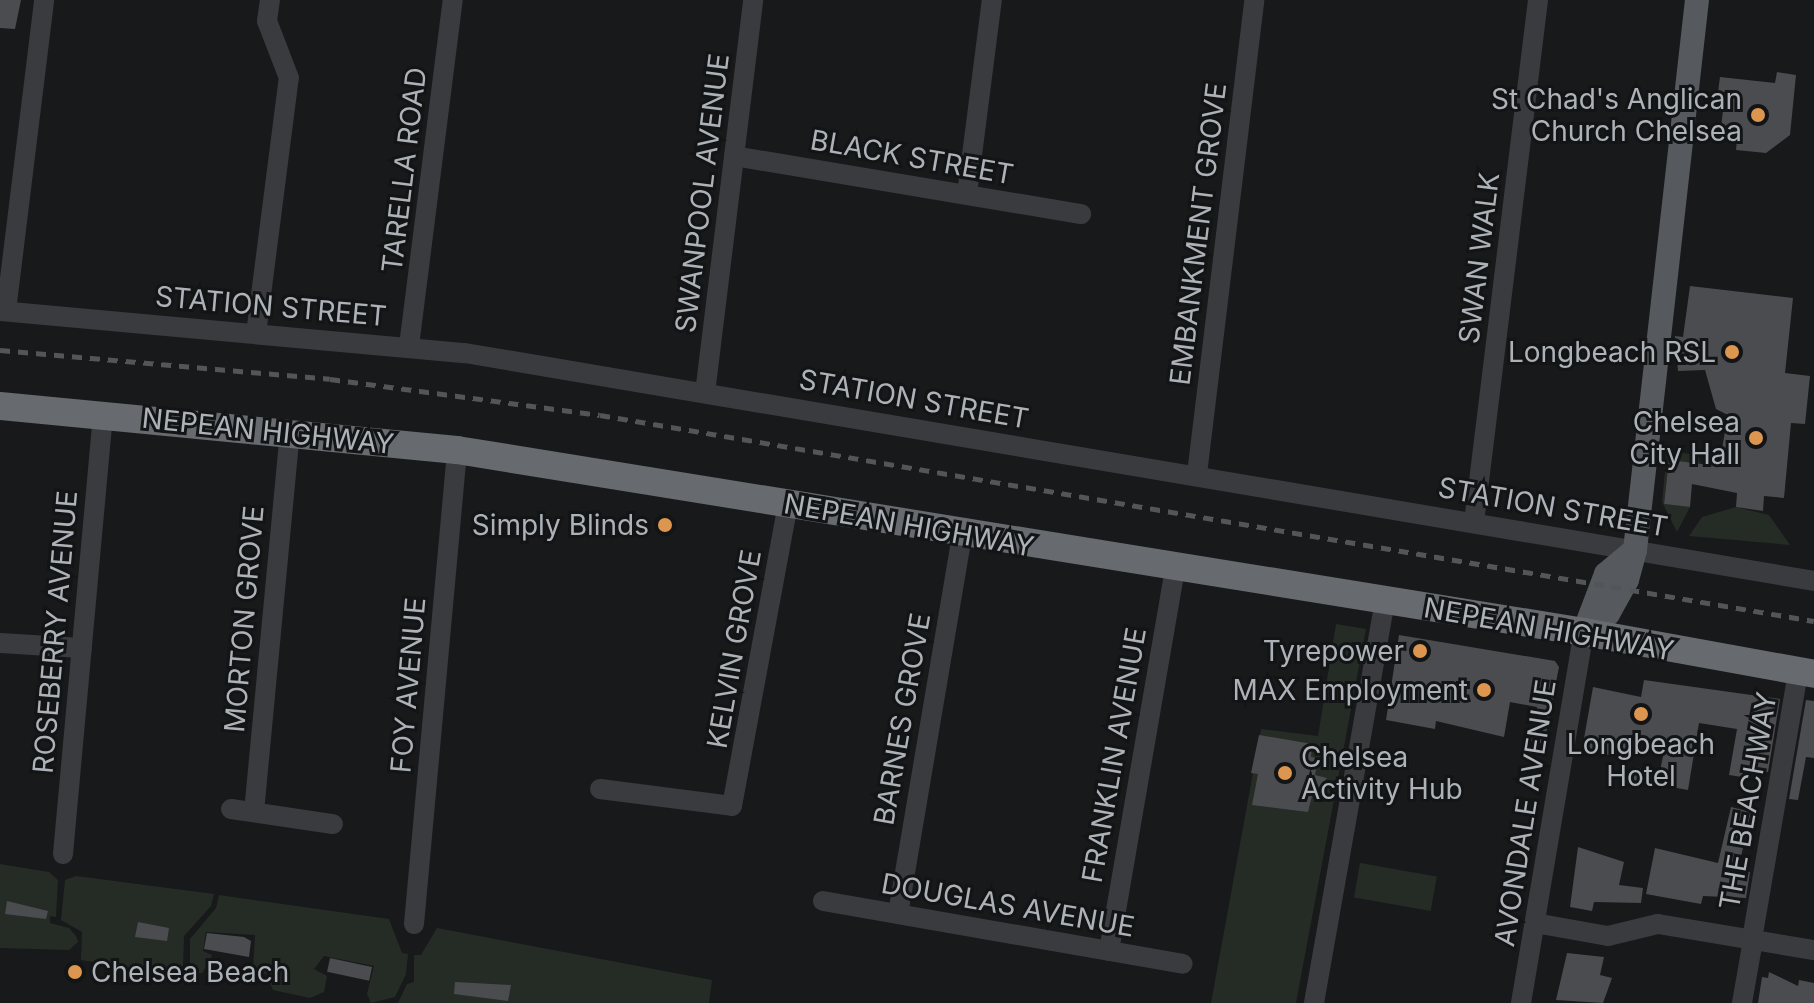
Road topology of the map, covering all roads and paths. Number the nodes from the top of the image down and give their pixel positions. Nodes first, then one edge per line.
1 (44, 0) edge
2 (270, 0) edge
3 (453, 0) edge
4 (753, 0) edge
5 (992, 0) edge
6 (1254, 0) edge
7 (1538, 0) edge
8 (1697, 0) edge
9 (734, 156) junction
10 (967, 194) junction
11 (1081, 214) dead end
12 (3, 311) edge
13 (256, 334) junction
14 (409, 346) junction
15 (705, 393) junction
16 (0, 406) edge
17 (103, 415) junction
18 (290, 431) junction
19 (457, 450) junction
20 (1197, 474) junction
21 (788, 504) junction
22 (1474, 522) junction
23 (962, 534) junction
24 (1635, 550) junction
25 (1175, 569) junction
26 (1814, 581) edge
27 (1385, 601) junction
28 (1584, 632) junction
29 (0, 643) edge
30 (82, 648) junction
31 (1806, 673) edge
32 (600, 789) dead end
33 (231, 809) dead end
34 (254, 812) junction
35 (333, 824) dead end
36 (63, 854) dead end
37 (823, 901) dead end
38 (898, 914) junction
39 (1535, 923) junction
40 (414, 924) dead end
41 (1752, 940) junction
42 (1814, 950) edge
43 (1109, 951) junction
44 (1183, 964) dead end
45 (1314, 1003) edge
46 (1521, 1003) edge
47 (1742, 1003) edge

1 - 12 street
2 - 13 street
3 - 14 street, TARELLA ROAD
4 - 9 street, SWANPOOL AVENUE
5 - 10 street
6 - 20 street, EMBANKMENT GROVE
7 - 22 street, SWAN WALK
8 - 24 main road
9 - 10 street, BLACK STREET
9 - 15 street, SWANPOOL AVENUE
10 - 11 street, BLACK STREET
12 - 13 street, STATION STREET
13 - 14 street, STATION STREET
14 - 15 street, STATION STREET
15 - 20 street, STATION STREET
16 - 17 highway, NEPEAN HIGHWAY
17 - 18 highway, NEPEAN HIGHWAY
17 - 30 street, ROSEBERRY AVENUE
18 - 19 highway, NEPEAN HIGHWAY
18 - 34 street, MORTON GROVE
19 - 21 highway, NEPEAN HIGHWAY
19 - 40 street, FOY AVENUE
20 - 22 street, STATION STREET
21 - 23 highway, NEPEAN HIGHWAY
21 - 32 street, KELVIN GROVE
22 - 24 street, STATION STREET
23 - 25 highway, NEPEAN HIGHWAY
23 - 38 street, BARNES GROVE
24 - 26 street, STATION STREET
24 - 28 main road
25 - 27 highway, NEPEAN HIGHWAY
25 - 43 street, FRANKLIN AVENUE
27 - 28 highway, NEPEAN HIGHWAY
27 - 45 street
28 - 31 highway, NEPEAN HIGHWAY
28 - 39 street, AVONDALE AVENUE
29 - 30 street
30 - 36 street, ROSEBERRY AVENUE
31 - 41 street, THE BEACHWAY
33 - 34 street
34 - 35 street
37 - 38 street, DOUGLAS AVENUE
38 - 43 street, DOUGLAS AVENUE
39 - 41 street
39 - 46 street, AVONDALE AVENUE
41 - 42 street
41 - 47 street, THE BEACHWAY
43 - 44 street, DOUGLAS AVENUE

